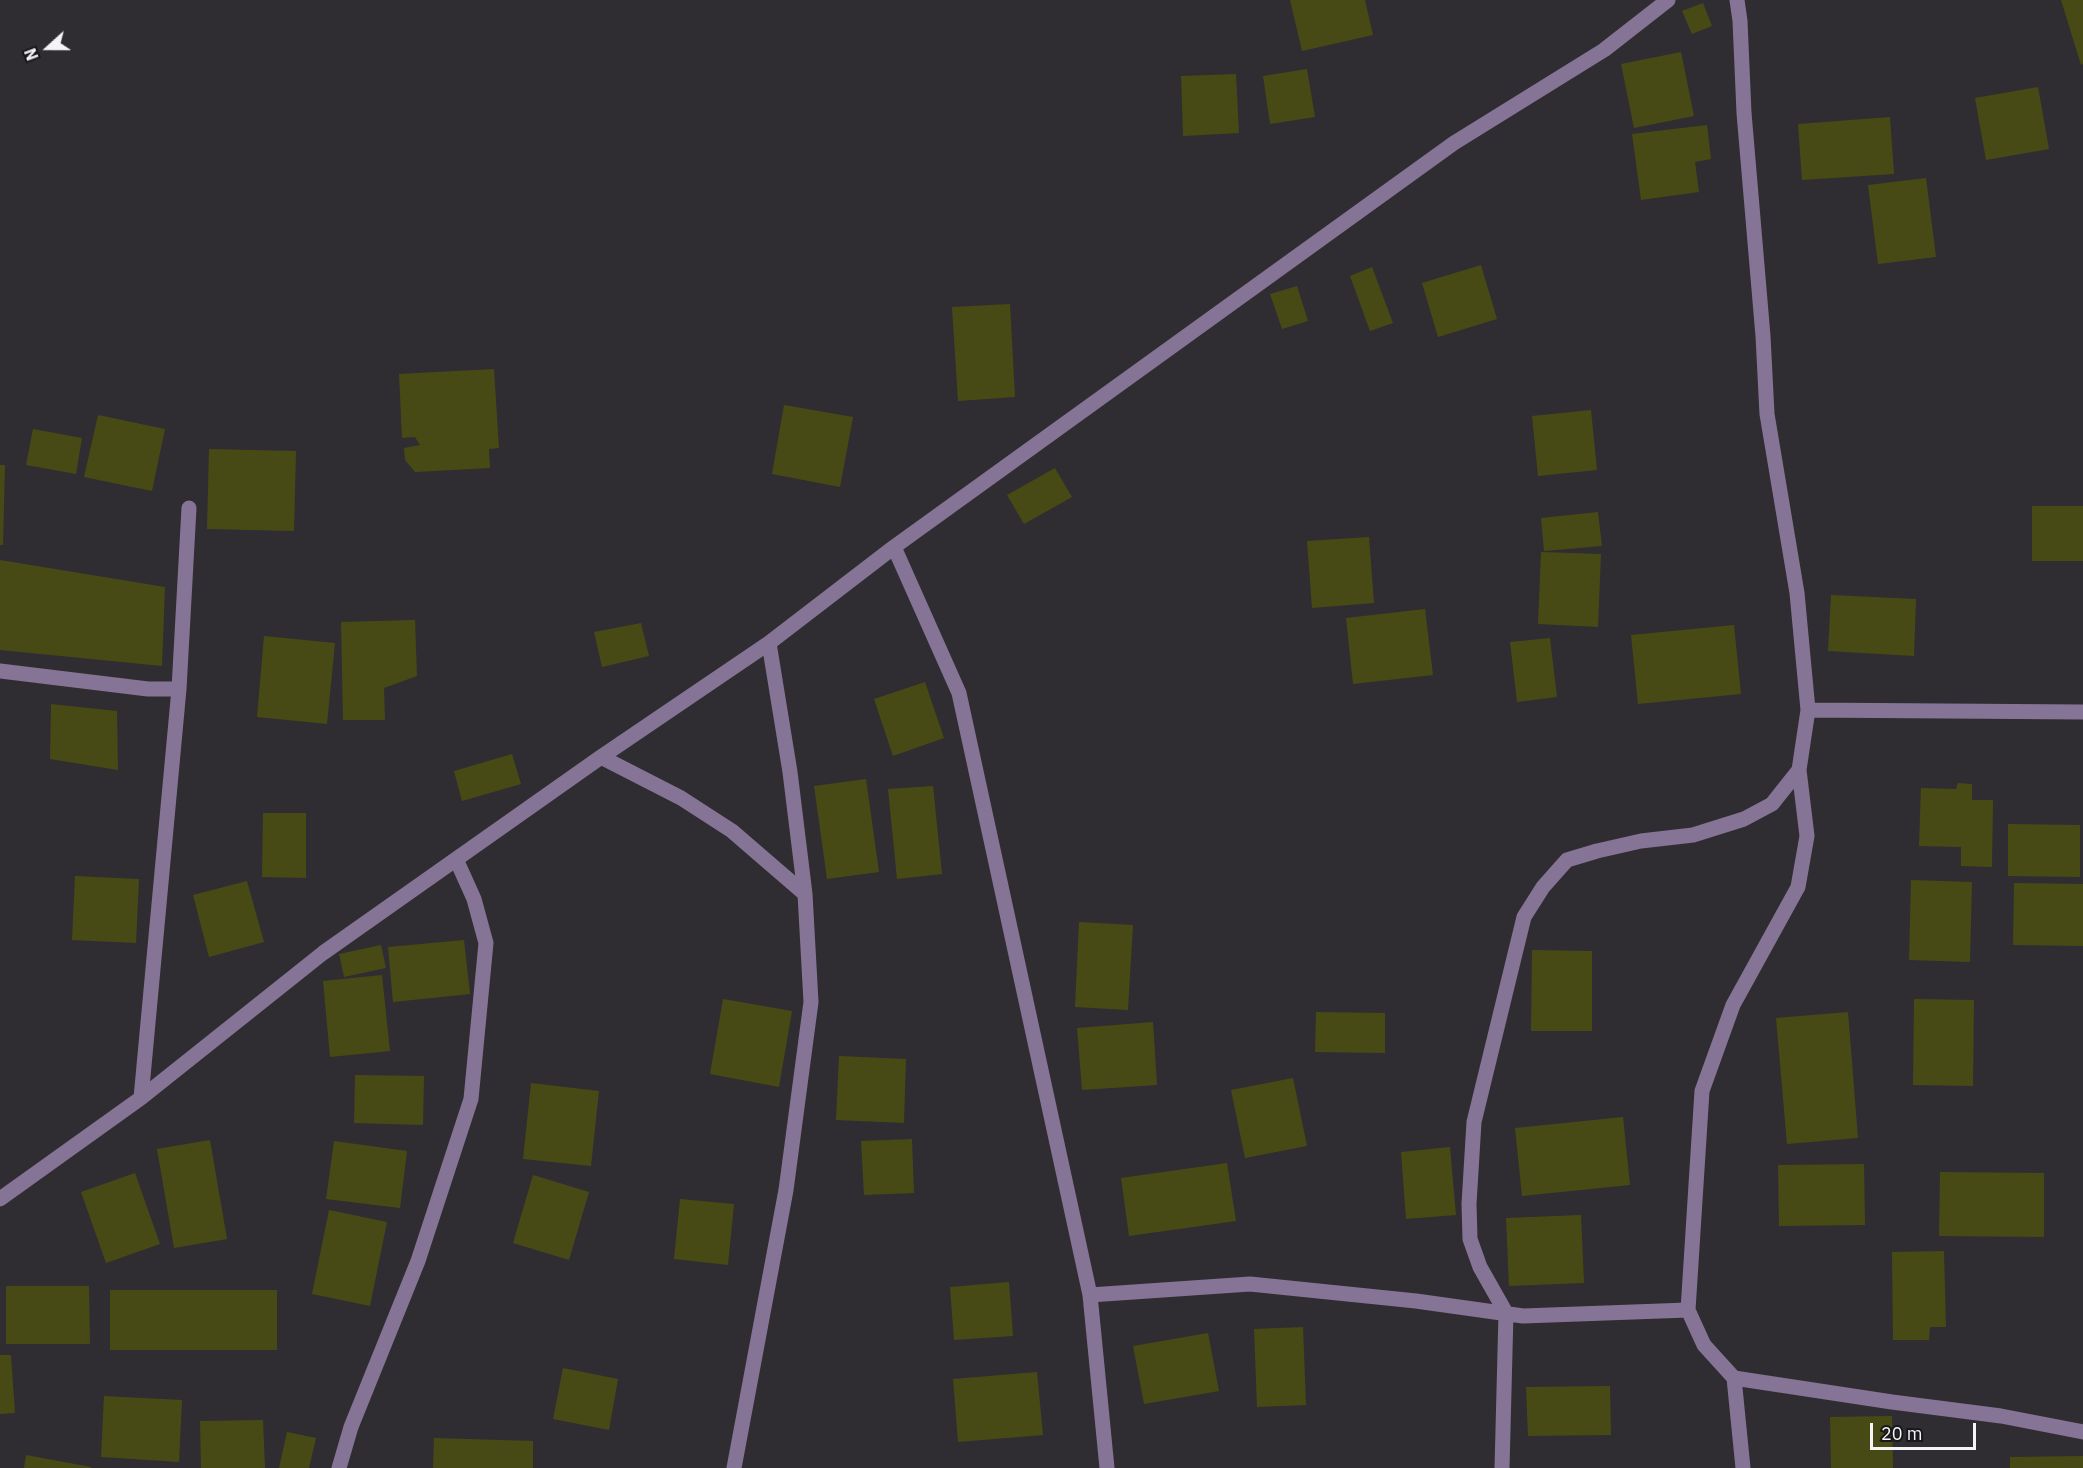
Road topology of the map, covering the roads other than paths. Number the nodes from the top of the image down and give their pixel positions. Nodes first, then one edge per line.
1 (1668, 0) edge
2 (1737, 0) edge
3 (189, 508) dead end
4 (894, 547) junction
5 (769, 643) junction
6 (0, 671) edge
7 (179, 689) junction
8 (1808, 710) junction
9 (2083, 712) edge
10 (601, 758) junction
11 (1799, 770) junction
12 (456, 859) junction
13 (805, 894) junction
14 (141, 1098) junction
15 (0, 1199) edge
16 (1090, 1295) junction
17 (1688, 1310) junction
18 (1506, 1313) junction
19 (1734, 1378) junction
20 (2083, 1432) edge
21 (339, 1468) edge
22 (734, 1468) edge
23 (1107, 1468) edge
24 (1502, 1468) edge
25 (1743, 1468) edge

1 - 4 street
2 - 8 street
3 - 7 street
4 - 5 street
4 - 16 street
5 - 10 street
5 - 13 street
6 - 7 street
7 - 14 street
8 - 9 street
8 - 11 street
10 - 12 street
10 - 13 street
11 - 17 street
11 - 18 street
12 - 14 street
12 - 21 street
13 - 22 street
14 - 15 street
16 - 18 street
16 - 23 street
17 - 18 street
17 - 19 street
18 - 24 street
19 - 20 street
19 - 25 street

